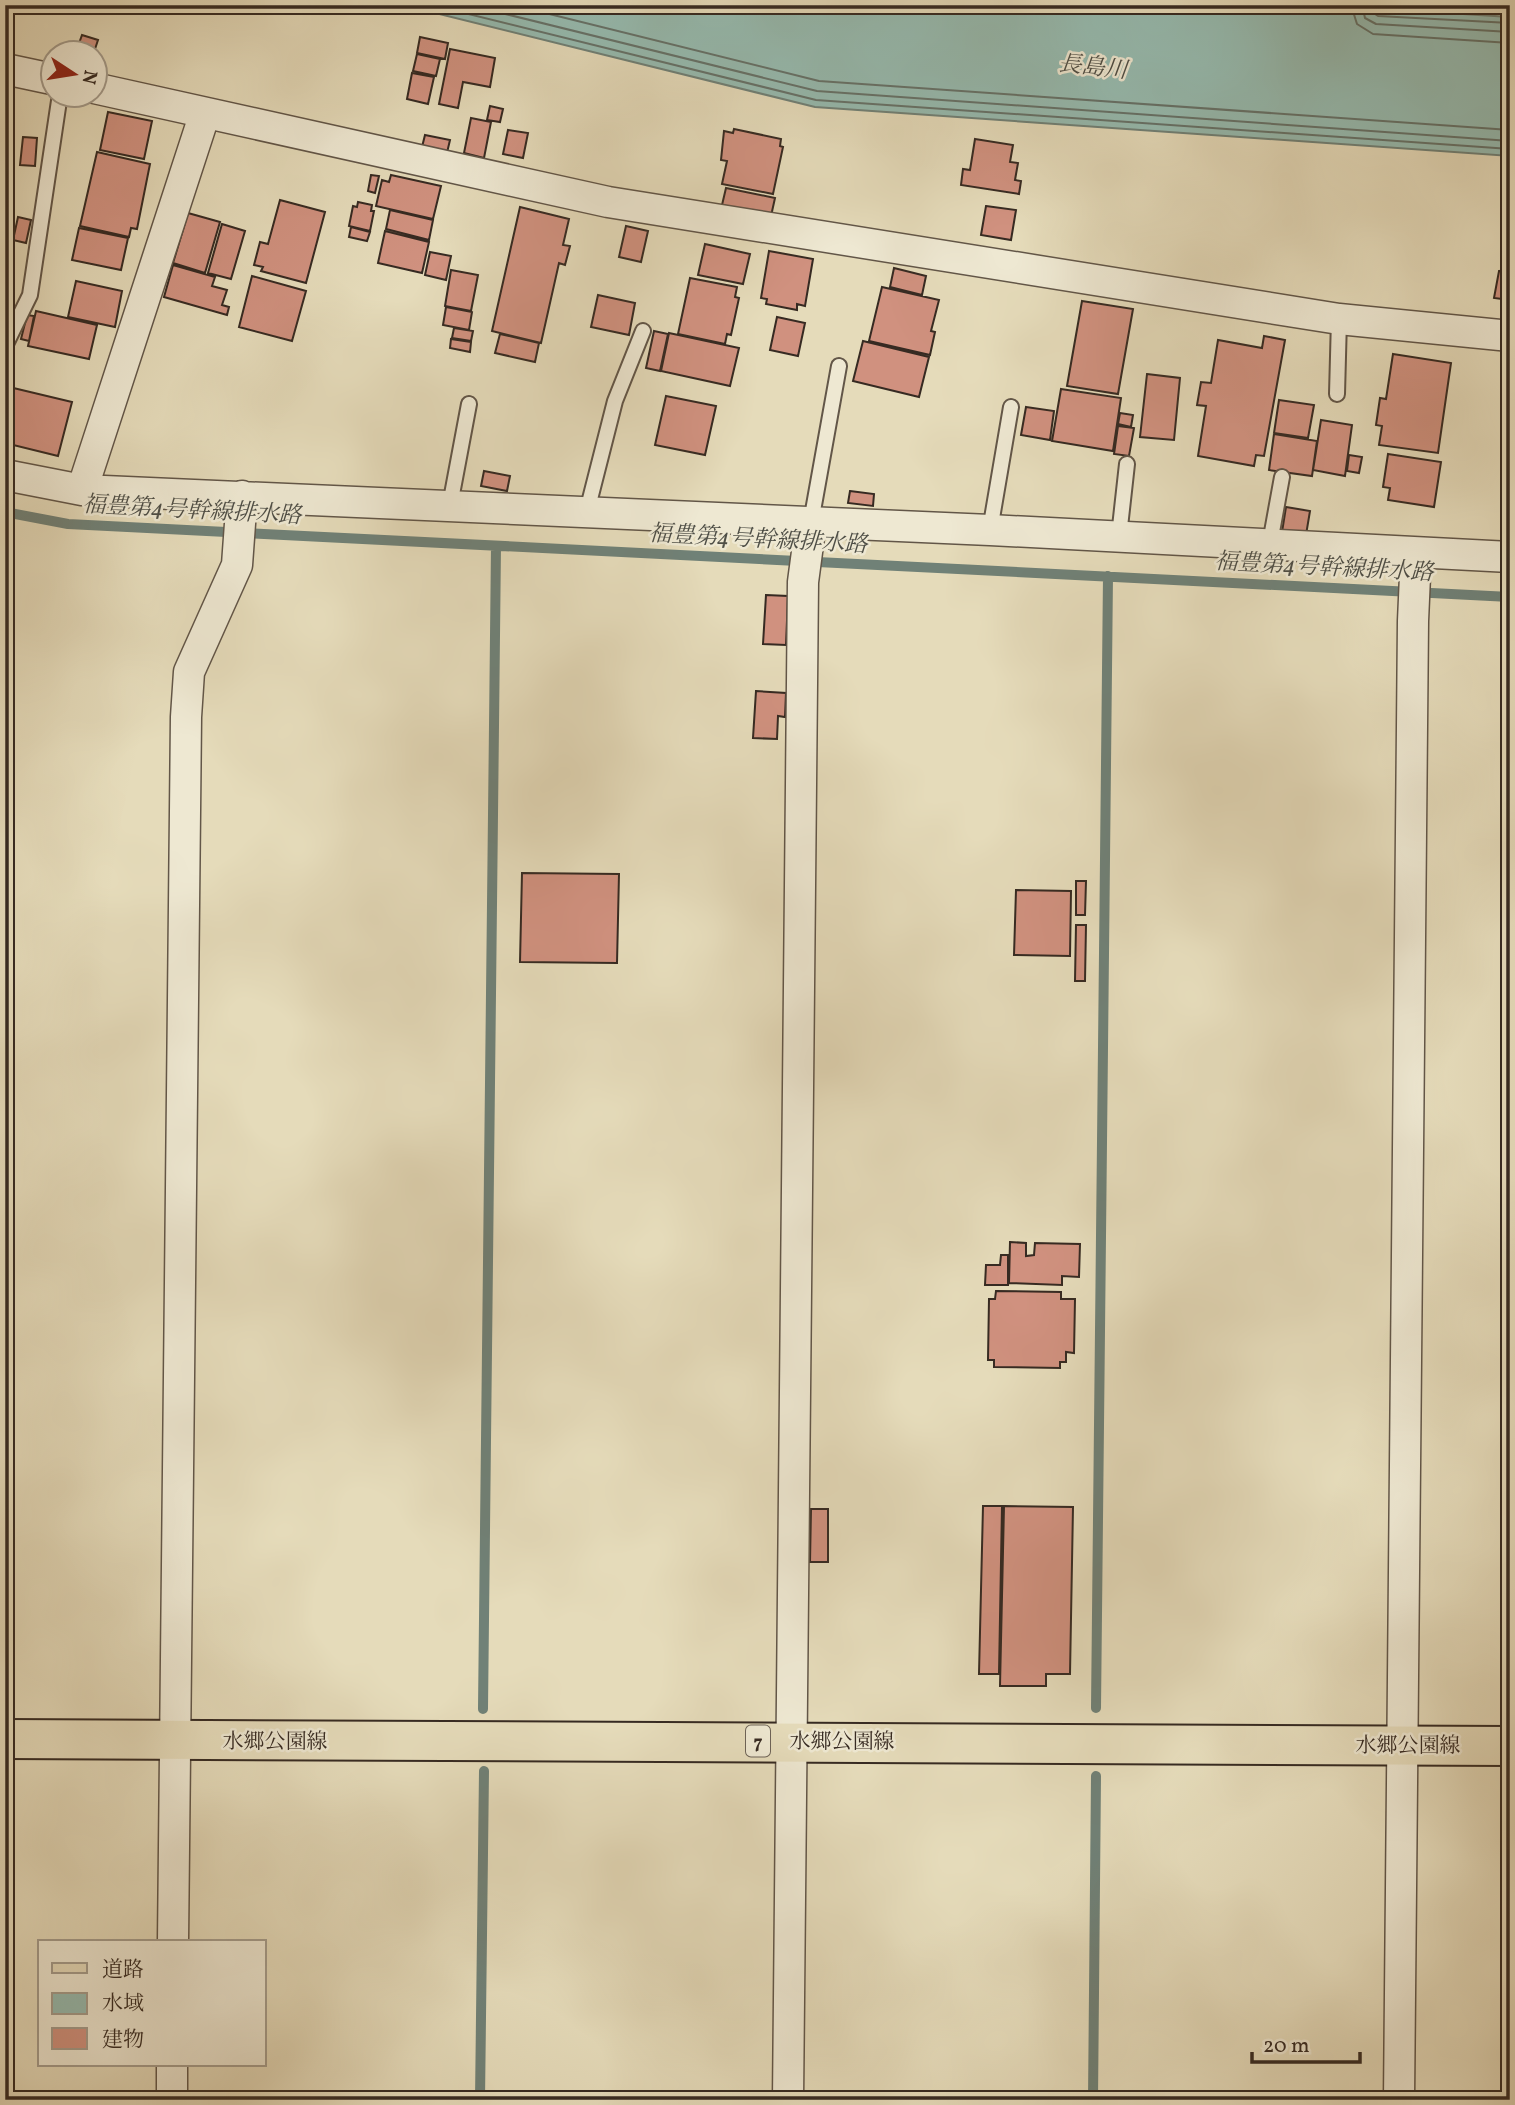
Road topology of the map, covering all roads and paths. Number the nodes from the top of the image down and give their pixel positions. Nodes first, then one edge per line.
1 (5, 69) edge
2 (38, 76) edge
3 (108, 91) edge
4 (58, 108) edge
5 (205, 113) junction
6 (1339, 319) junction
7 (643, 331) dead end
8 (1510, 336) edge
9 (5, 346) edge
10 (839, 366) dead end
11 (1337, 394) dead end
12 (469, 404) dead end
13 (1011, 407) dead end
14 (1127, 464) dead end
15 (5, 475) edge
16 (1282, 477) dead end
17 (82, 490) junction
18 (242, 503) junction
19 (450, 505) junction
20 (587, 511) junction
21 (811, 522) junction
22 (990, 530) junction
23 (1119, 536) junction
24 (1270, 543) junction
25 (1510, 556) edge
26 (1416, 560) junction
27 (5, 1739) edge
28 (174, 1741) junction
29 (792, 1741) junction
30 (1401, 1745) junction
31 (1510, 1746) edge
32 (173, 1940) edge
33 (172, 2066) edge
34 (172, 2100) edge
35 (788, 2100) edge
36 (1399, 2100) edge

1 - 2 street
3 - 5 street
4 - 9 lane
5 - 6 street
5 - 17 street
6 - 8 street
6 - 11 lane
7 - 20 lane
10 - 21 lane
12 - 19 lane
13 - 22 lane
14 - 23 lane
15 - 17 street
16 - 24 lane
17 - 18 street
18 - 19 street
18 - 28 street
19 - 20 street
20 - 21 street
21 - 22 street
21 - 29 street
22 - 23 street
23 - 24 street
24 - 26 street
25 - 26 street
26 - 30 street
27 - 28 main road, 水郷公園線 / 7
28 - 29 main road, 水郷公園線 / 7
28 - 32 street
29 - 30 main road, 水郷公園線 / 7
29 - 35 street
30 - 31 main road, 水郷公園線 / 7
30 - 36 street
33 - 34 street

